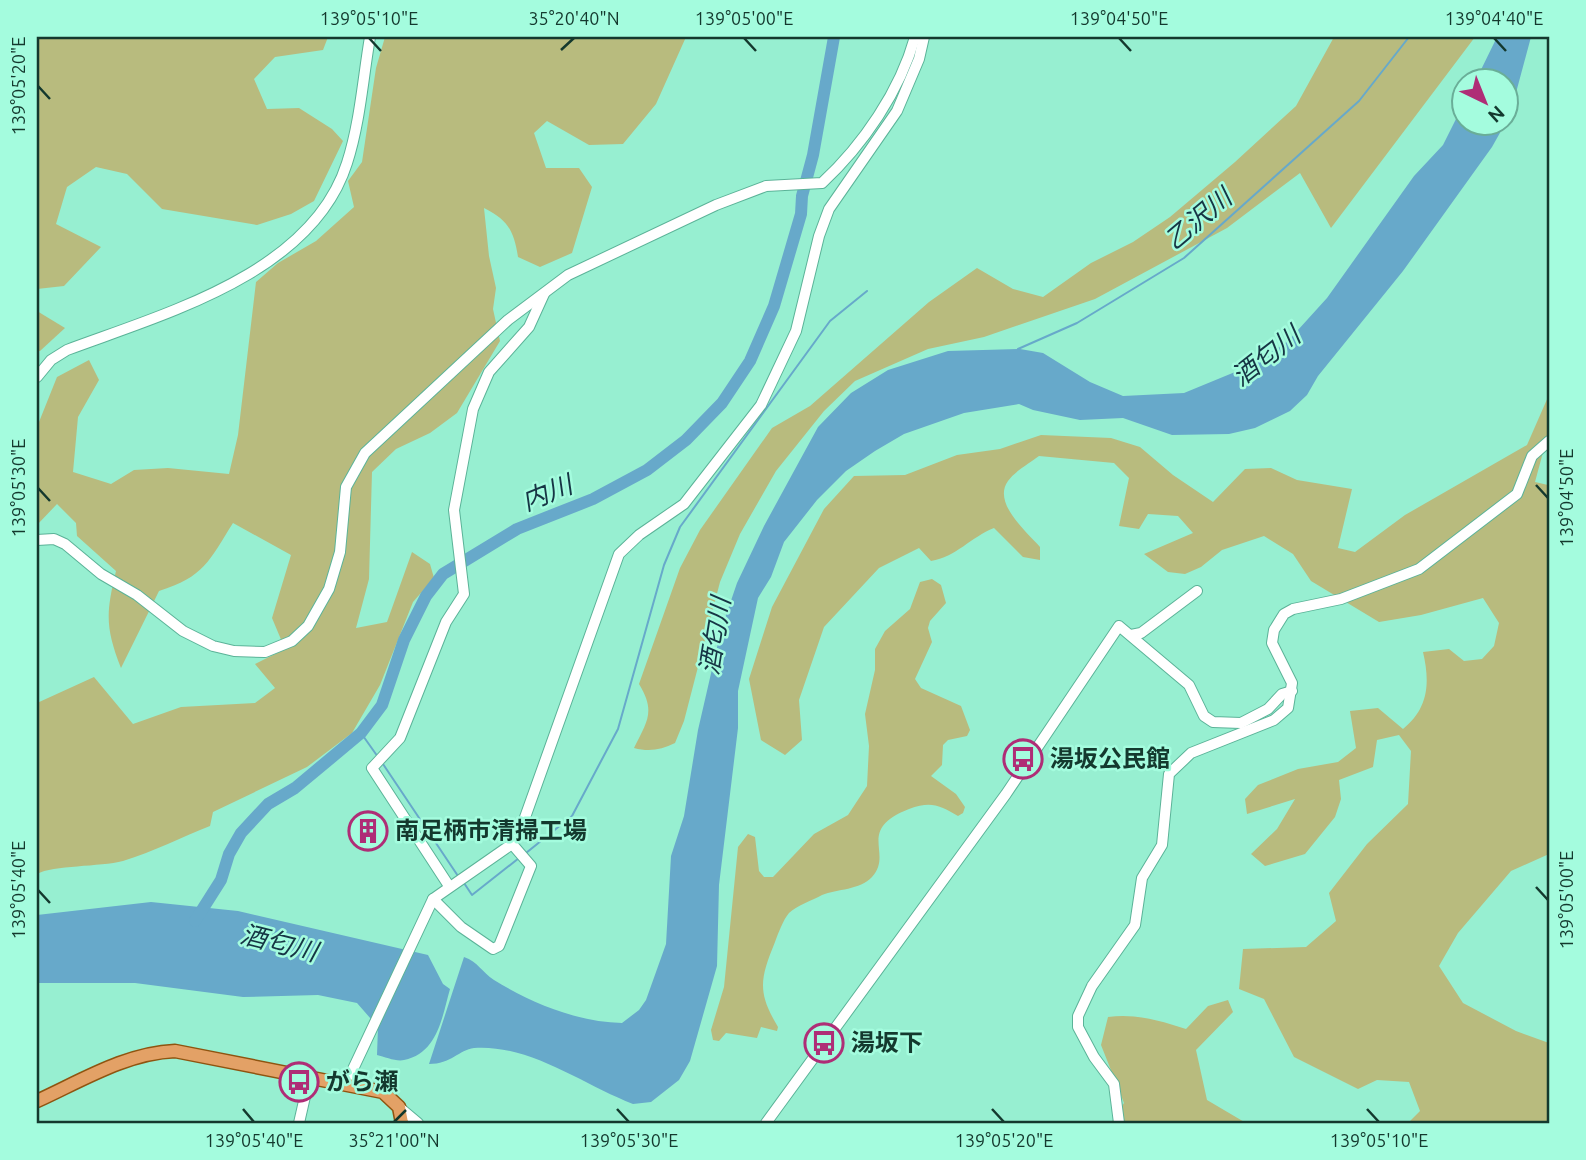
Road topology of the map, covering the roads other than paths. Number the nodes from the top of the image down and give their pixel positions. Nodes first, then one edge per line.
1 (370, 37) edge
2 (915, 37) edge
3 (924, 37) edge
4 (544, 294) junction
5 (37, 377) edge
6 (1549, 441) edge
7 (37, 540) edge
8 (1197, 591) dead end
9 (1131, 635) junction
10 (1292, 691) junction
11 (515, 846) junction
12 (449, 886) junction
13 (435, 900) junction
14 (309, 1079) junction
15 (346, 1084) junction
16 (37, 1101) edge
17 (399, 1107) junction
18 (299, 1123) edge
19 (402, 1123) edge
20 (418, 1123) edge
21 (766, 1123) edge
22 (1119, 1123) edge

1 - 5 street
2 - 4 street
3 - 11 street
4 - 7 street
4 - 12 street
6 - 10 street
8 - 9 street
9 - 10 street
9 - 21 street
10 - 22 street
11 - 12 street
11 - 13 street
12 - 13 street
13 - 15 street
14 - 15 main road
14 - 16 main road
14 - 18 street
15 - 17 main road
17 - 19 main road
17 - 20 street

